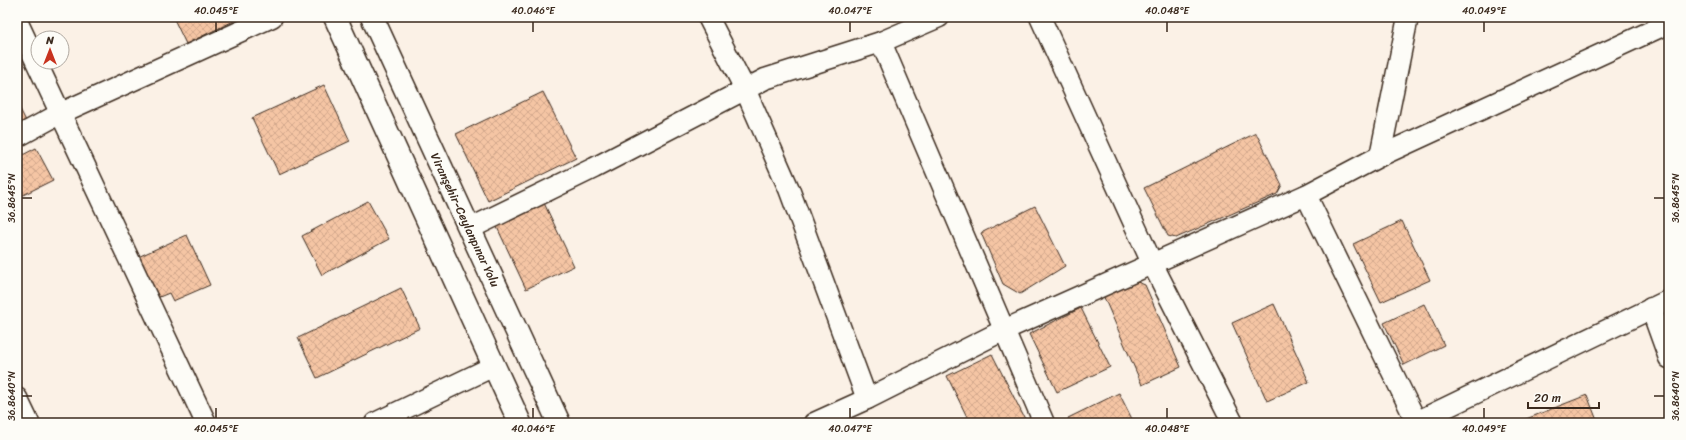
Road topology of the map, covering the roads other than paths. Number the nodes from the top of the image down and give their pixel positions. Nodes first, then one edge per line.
1 (272, 17) edge
2 (335, 17) edge
3 (372, 17) edge
4 (708, 17) edge
5 (939, 17) edge
6 (1040, 17) edge
7 (1408, 17) edge
8 (17, 21) edge
9 (1669, 23) edge
10 (881, 42) junction
11 (744, 88) junction
12 (61, 113) junction
13 (17, 137) edge
14 (1380, 156) junction
15 (1306, 195) junction
16 (469, 229) junction
17 (1152, 263) junction
18 (1669, 300) edge
19 (1651, 308) junction
20 (1004, 330) junction
21 (1669, 358) edge
22 (494, 366) junction
23 (17, 398) edge
24 (867, 400) junction
25 (30, 423) edge
26 (206, 423) edge
27 (375, 423) edge
28 (520, 423) edge
29 (559, 423) edge
30 (814, 423) edge
31 (1044, 423) edge
32 (1233, 423) edge
33 (1416, 423) edge

1 - 12 street
2 - 22 main road
3 - 16 main road, Viranşehir-Ceylanpınar Yolu
4 - 11 street
5 - 10 street
6 - 17 street
7 - 14 street
8 - 12 street
9 - 14 street
10 - 11 street
10 - 20 street
11 - 16 street
11 - 24 street
12 - 13 street
12 - 26 street
14 - 15 street
15 - 17 street
15 - 33 street
16 - 29 main road, Viranşehir-Ceylanpınar Yolu
17 - 20 street
17 - 32 street
18 - 19 street
19 - 21 street
19 - 33 street
20 - 24 street
20 - 31 street
22 - 27 street
22 - 28 main road
23 - 25 street
24 - 30 street

